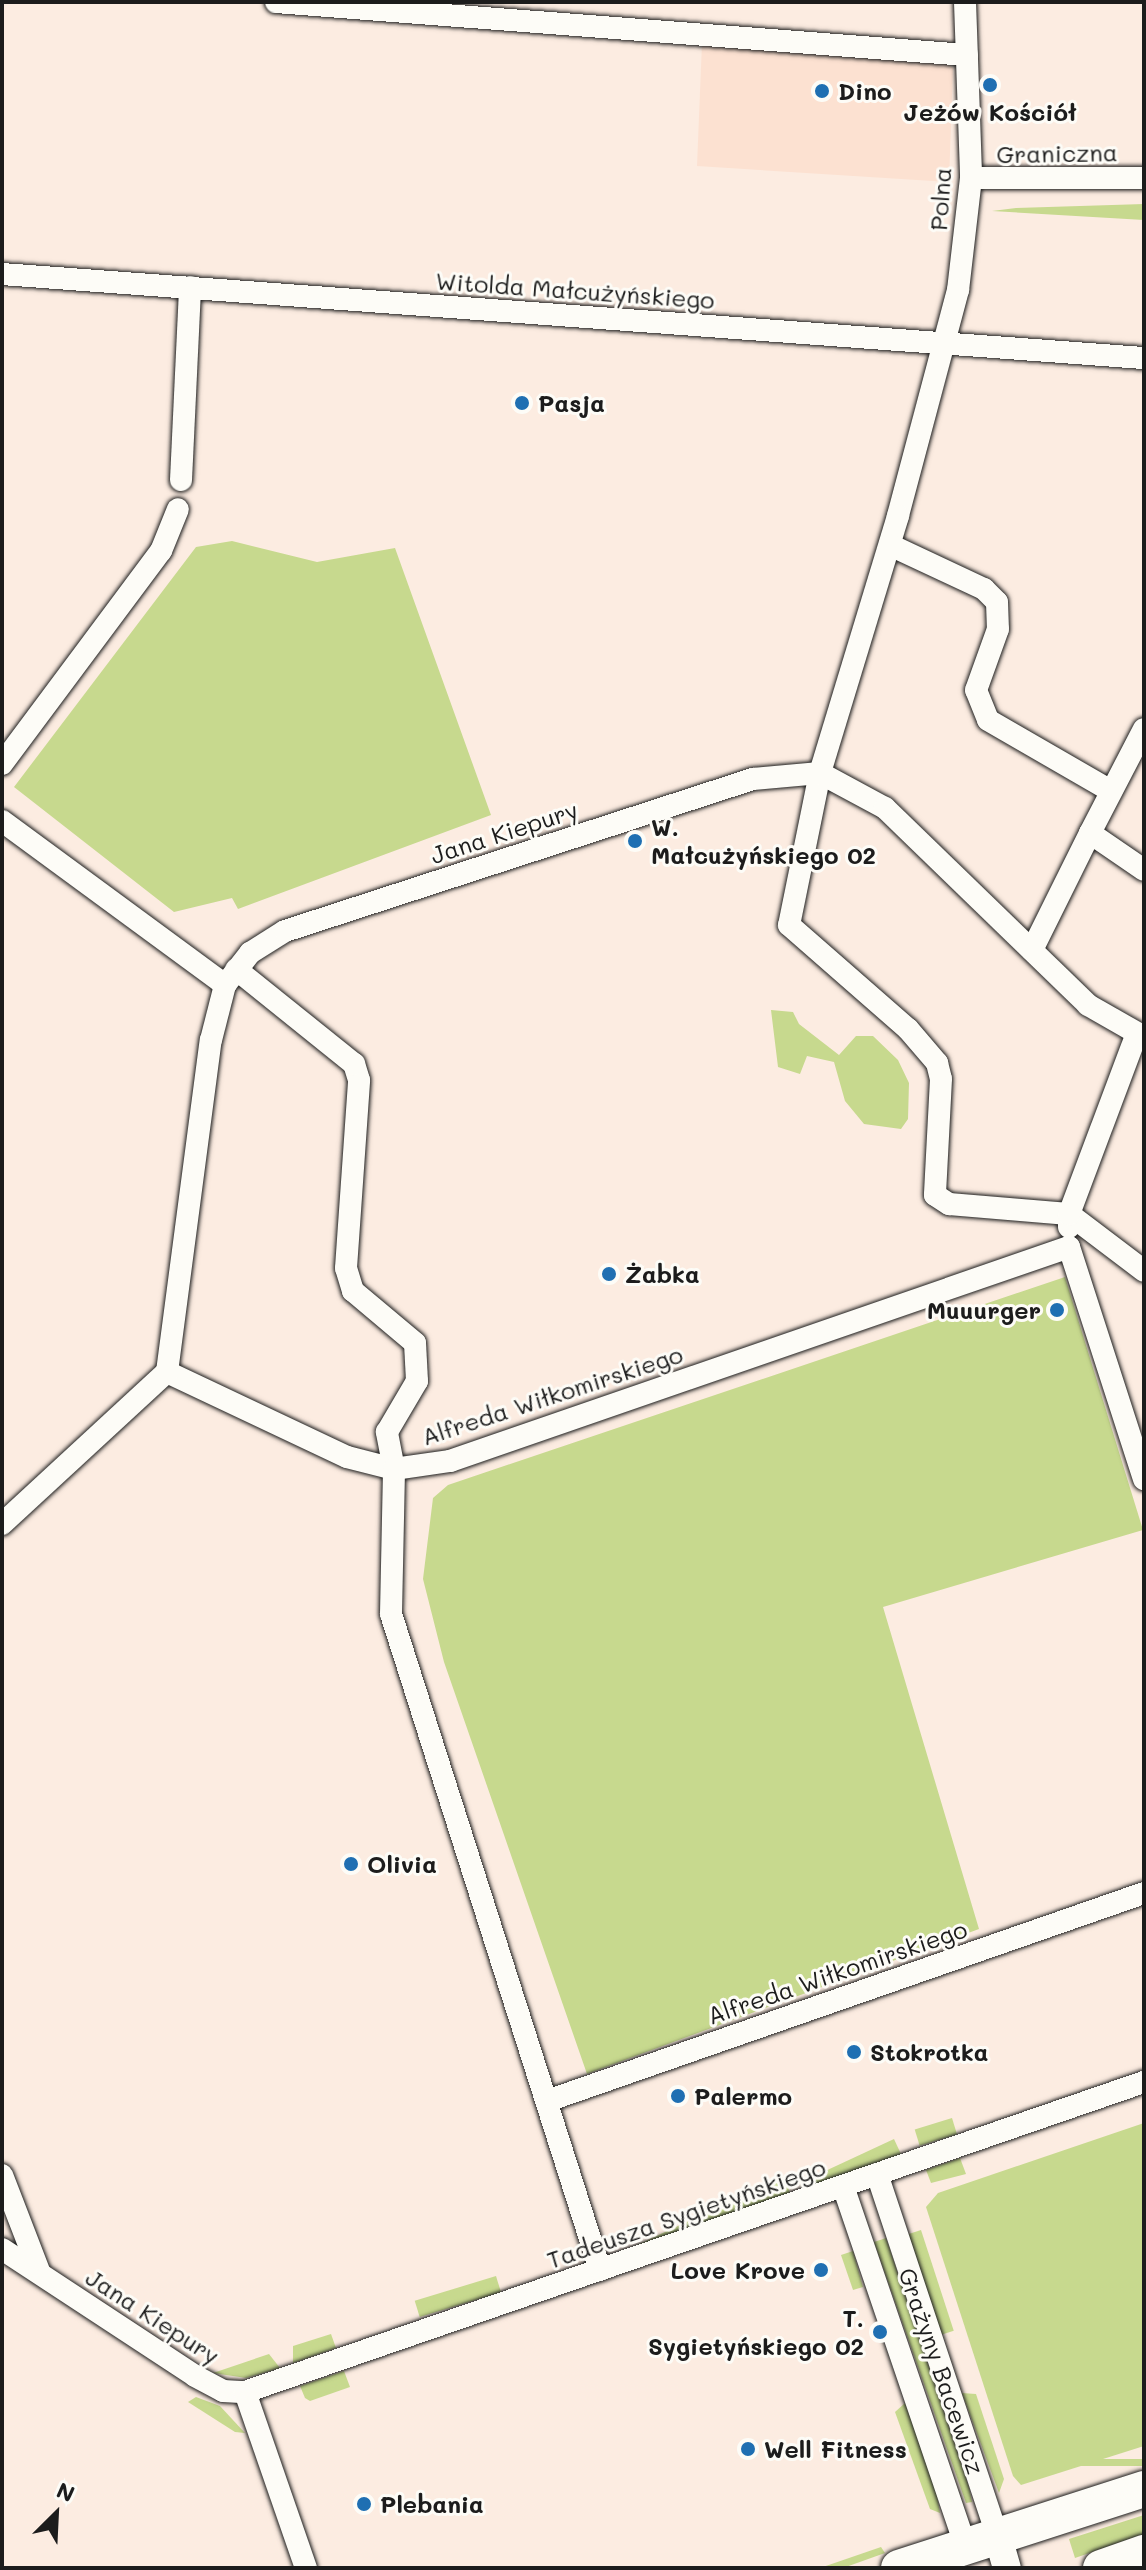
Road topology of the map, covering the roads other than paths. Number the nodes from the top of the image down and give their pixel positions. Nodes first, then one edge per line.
1 (276, 2) edge
2 (965, 2) edge
3 (967, 55) junction
4 (971, 178) junction
5 (1144, 178) edge
6 (2, 274) edge
7 (190, 287) junction
8 (944, 344) junction
9 (1144, 358) edge
10 (181, 480) dead end
11 (178, 509) dead end
12 (890, 545) junction
13 (1144, 729) edge
14 (2, 764) edge
15 (820, 773) junction
16 (1109, 790) junction
17 (2, 821) edge
18 (1090, 833) junction
19 (1144, 870) edge
20 (1032, 950) junction
21 (231, 977) junction
22 (1140, 1037) edge
23 (1069, 1214) junction
24 (1069, 1247) junction
25 (1144, 1271) edge
26 (167, 1372) junction
27 (394, 1469) junction
28 (1144, 1479) edge
29 (2, 1524) edge
30 (1144, 1893) edge
31 (1144, 2082) edge
32 (547, 2101) junction
33 (877, 2174) junction
34 (2, 2175) edge
35 (843, 2186) junction
36 (2, 2249) edge
37 (600, 2270) junction
38 (42, 2275) junction
39 (245, 2392) junction
40 (1144, 2489) edge
41 (1144, 2553) edge
42 (985, 2555) edge
43 (306, 2568) edge
44 (899, 2568) edge
45 (1101, 2568) edge

1 - 3 street
2 - 3 street, Polna
3 - 4 street, Polna
4 - 5 street, Graniczna
4 - 8 street, Polna
6 - 7 street, Witolda Małcużyńskiego
7 - 8 street, Witolda Małcużyńskiego
7 - 10 street
8 - 9 street, Witolda Małcużyńskiego
8 - 12 street
11 - 14 street
12 - 15 street
12 - 16 street
13 - 16 street
15 - 20 street
15 - 21 street, Jana Kiepury
15 - 23 street
16 - 18 street
17 - 21 street
18 - 19 street
18 - 20 street
20 - 22 street
21 - 26 street
21 - 27 street
22 - 23 street
23 - 24 street
23 - 25 street
24 - 27 street, Alfreda Wiłkomirskiego
24 - 28 street
26 - 27 street
26 - 29 street
27 - 32 street
30 - 32 street, Alfreda Wiłkomirskiego
31 - 33 street, Tadeusza Sygietyńskiego
32 - 37 street
33 - 35 street, Tadeusza Sygietyńskiego
33 - 42 street, Grażyny Bacewicz
34 - 38 street, Jana Kiepury
35 - 37 street, Tadeusza Sygietyńskiego
35 - 42 street, Grażyny Bacewicz
36 - 38 street, Jana Kiepury
37 - 39 street, Tadeusza Sygietyńskiego
38 - 39 street, Jana Kiepury
39 - 43 street
40 - 42 main road
41 - 45 main road
42 - 44 main road

